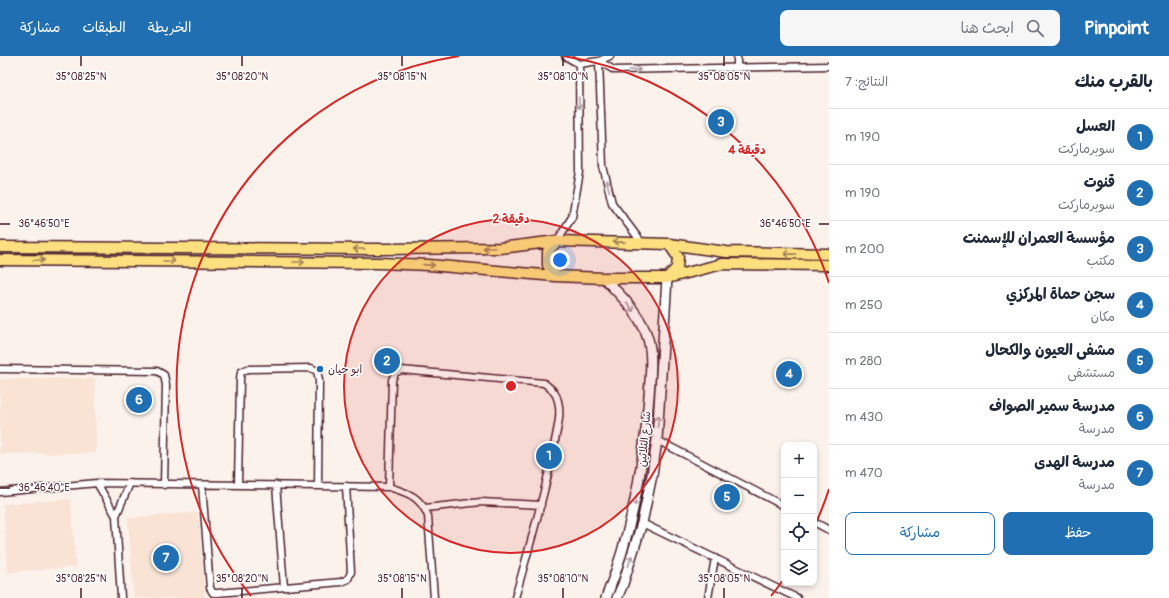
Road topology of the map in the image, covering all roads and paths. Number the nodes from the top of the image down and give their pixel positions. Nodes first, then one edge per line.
1 (565, 56) edge
2 (610, 56) edge
3 (737, 56) edge
4 (599, 61) junction
5 (579, 64) junction
6 (829, 66) edge
7 (737, 68) junction
8 (557, 241) junction
9 (642, 243) junction
10 (669, 244) junction
11 (0, 247) edge
12 (829, 254) edge
13 (0, 260) edge
14 (829, 265) edge
15 (555, 276) junction
16 (604, 278) junction
17 (667, 278) junction
18 (0, 369) edge
19 (657, 440) junction
20 (641, 473) junction
21 (652, 475) junction
22 (97, 483) junction
23 (130, 483) junction
24 (238, 484) junction
25 (164, 485) junction
26 (202, 485) junction
27 (276, 485) junction
28 (318, 486) junction
29 (346, 486) junction
30 (389, 487) junction
31 (0, 492) edge
32 (781, 504) edge
33 (541, 505) junction
34 (425, 508) junction
35 (116, 516) junction
36 (642, 523) junction
37 (817, 524) edge
38 (829, 530) edge
39 (715, 558) junction
40 (284, 587) junction
41 (121, 598) edge
42 (434, 598) edge
43 (515, 598) edge
44 (606, 598) edge
45 (617, 598) edge
46 (708, 598) edge
47 (797, 598) edge

1 - 5 street
2 - 4 street
3 - 7 street
4 - 5 street
4 -> 7 street
9 -> 4 street
5 -> 8 street
6 - 7 street
9 -> 8 main road
8 -> 11 main road
8 - 15 main road
9 - 10 main road
12 -> 10 main road
10 - 17 main road
13 -> 15 main road
14 - 17 main road
15 - 16 main road
16 - 17 main road
16 -> 20 main road
19 -> 17 main road, شارع الثلاثين
18 - 25 street
19 - 21 main road, شارع الثلاثين
19 - 32 street
20 - 21 main road
20 -> 44 main road
21 - 36 main road, شارع الثلاثين
22 - 23 street
22 - 31 street
22 - 35 street
23 - 25 street
23 - 35 street
24 - 26 street
24 - 27 street
24 - 28 street
25 - 26 street
26 - 40 street
27 - 28 street
27 - 40 street
28 - 29 street
29 - 30 street
29 - 40 street
30 - 33 street
30 - 34 street
33 - 34 street
33 - 43 street
34 - 42 street
35 - 41 street
36 - 39 street
45 -> 36 main road, شارع الثلاثين
37 - 38 street
39 - 46 street
39 - 47 street

